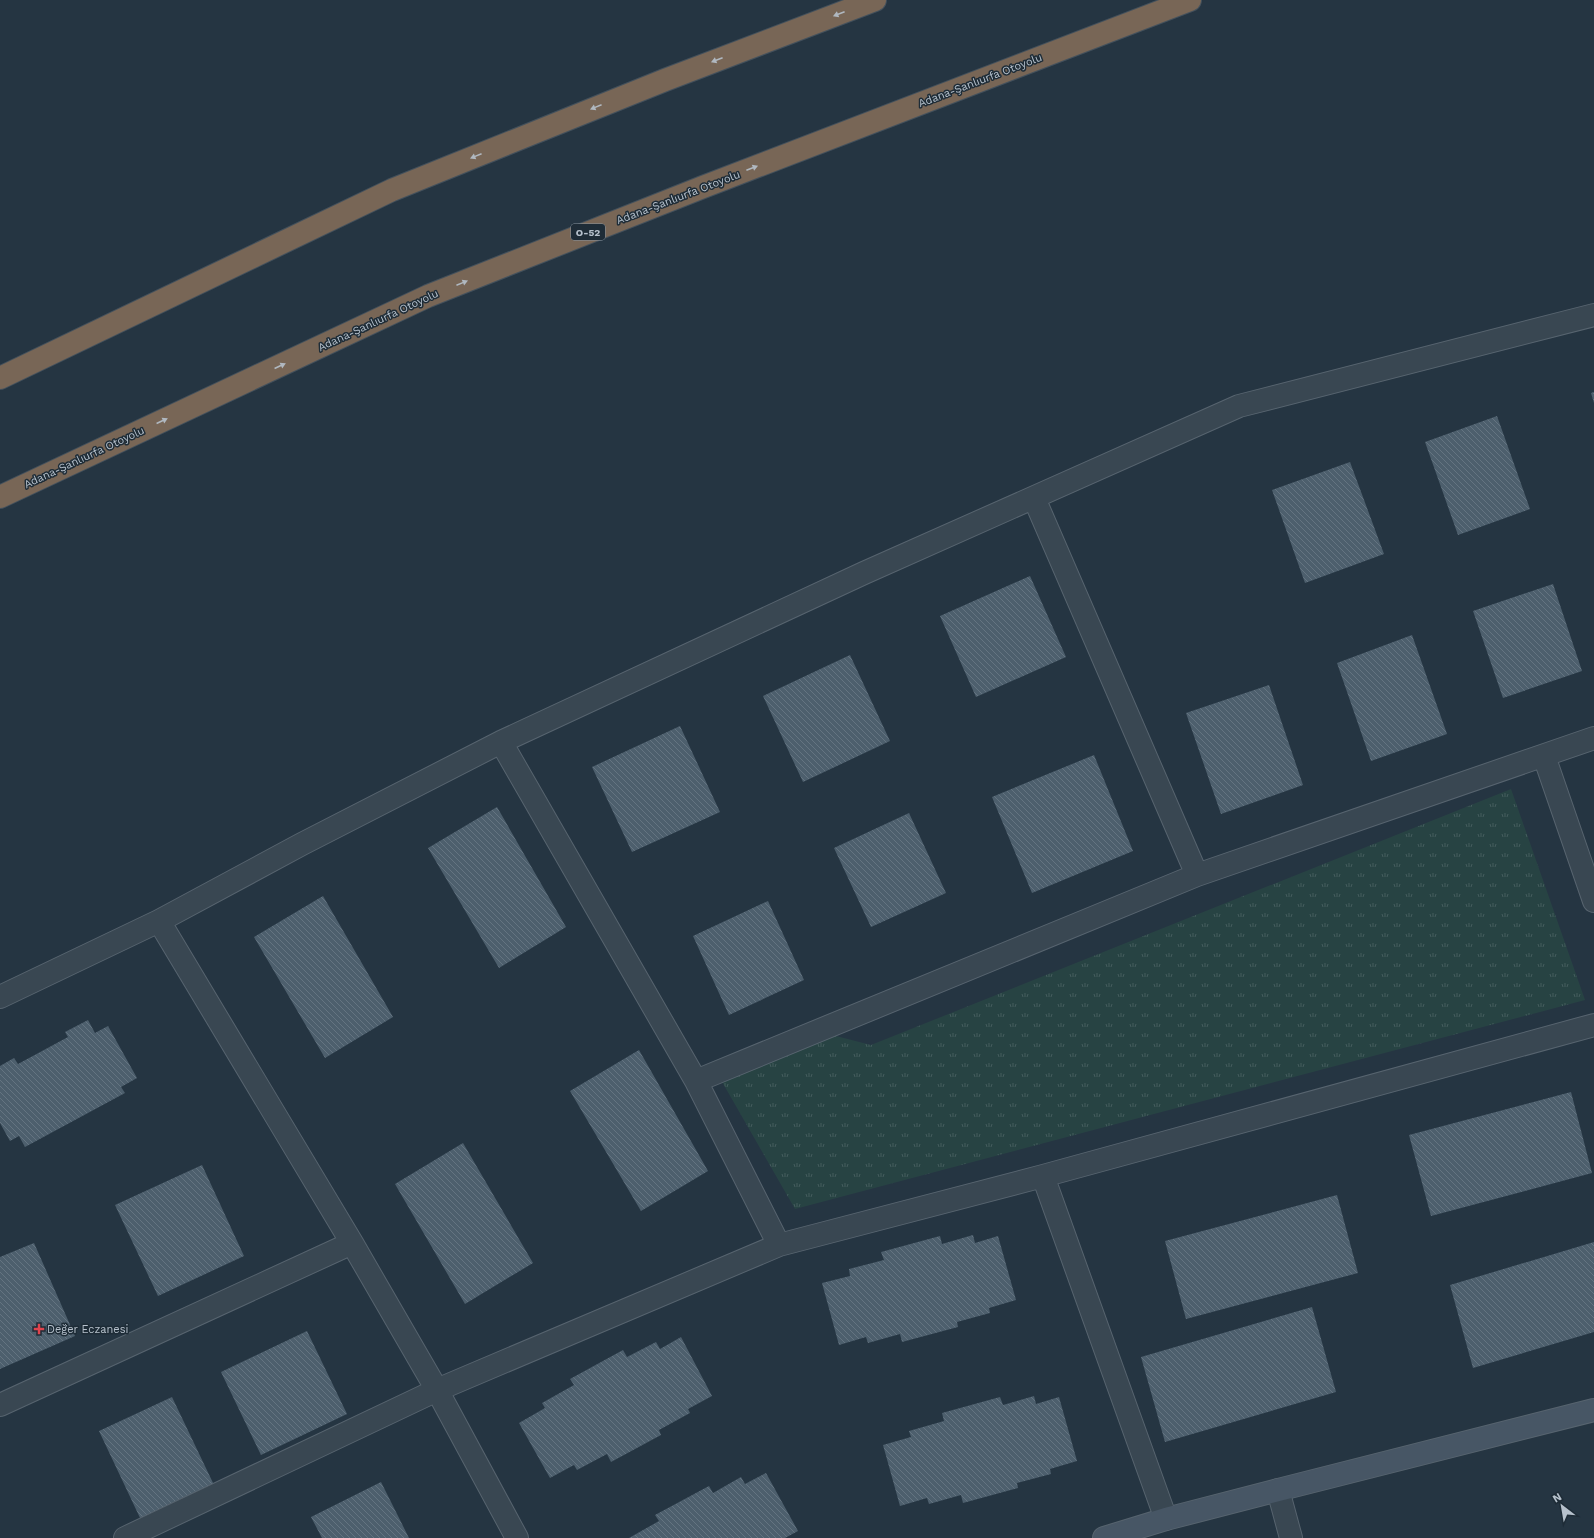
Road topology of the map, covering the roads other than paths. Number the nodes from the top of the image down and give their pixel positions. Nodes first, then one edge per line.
1 (875, 0) edge
2 (1190, 0) edge
3 (1594, 315) edge
4 (0, 378) edge
5 (0, 497) edge
6 (1034, 498) junction
7 (1594, 738) edge
8 (501, 742) junction
9 (1544, 756) junction
10 (1197, 875) junction
11 (1594, 901) edge
12 (159, 921) junction
13 (0, 997) edge
14 (1594, 1026) edge
15 (696, 1081) junction
16 (1043, 1176) junction
17 (352, 1243) junction
18 (779, 1245) junction
19 (437, 1390) junction
20 (0, 1405) edge
21 (1594, 1410) edge
22 (1278, 1490) junction
23 (1166, 1519) junction
24 (125, 1538) edge
25 (517, 1538) edge
26 (1104, 1538) edge
27 (1291, 1538) edge

1 -> 4 highway
5 -> 2 highway, Adana-Şanlıurfa Otoyolu / O-52
3 - 6 street
6 - 8 street
6 - 10 street
7 - 9 street
8 - 12 street
8 - 15 street
9 - 10 street
9 - 11 street
10 - 15 street
12 - 13 street
12 - 17 street
14 - 16 street
15 - 18 street
16 - 18 street
16 - 23 street
17 - 19 street
17 - 20 street
18 - 19 street
19 - 24 street
19 - 25 street
21 - 22 street
22 - 23 street
22 - 27 street
23 - 26 street

